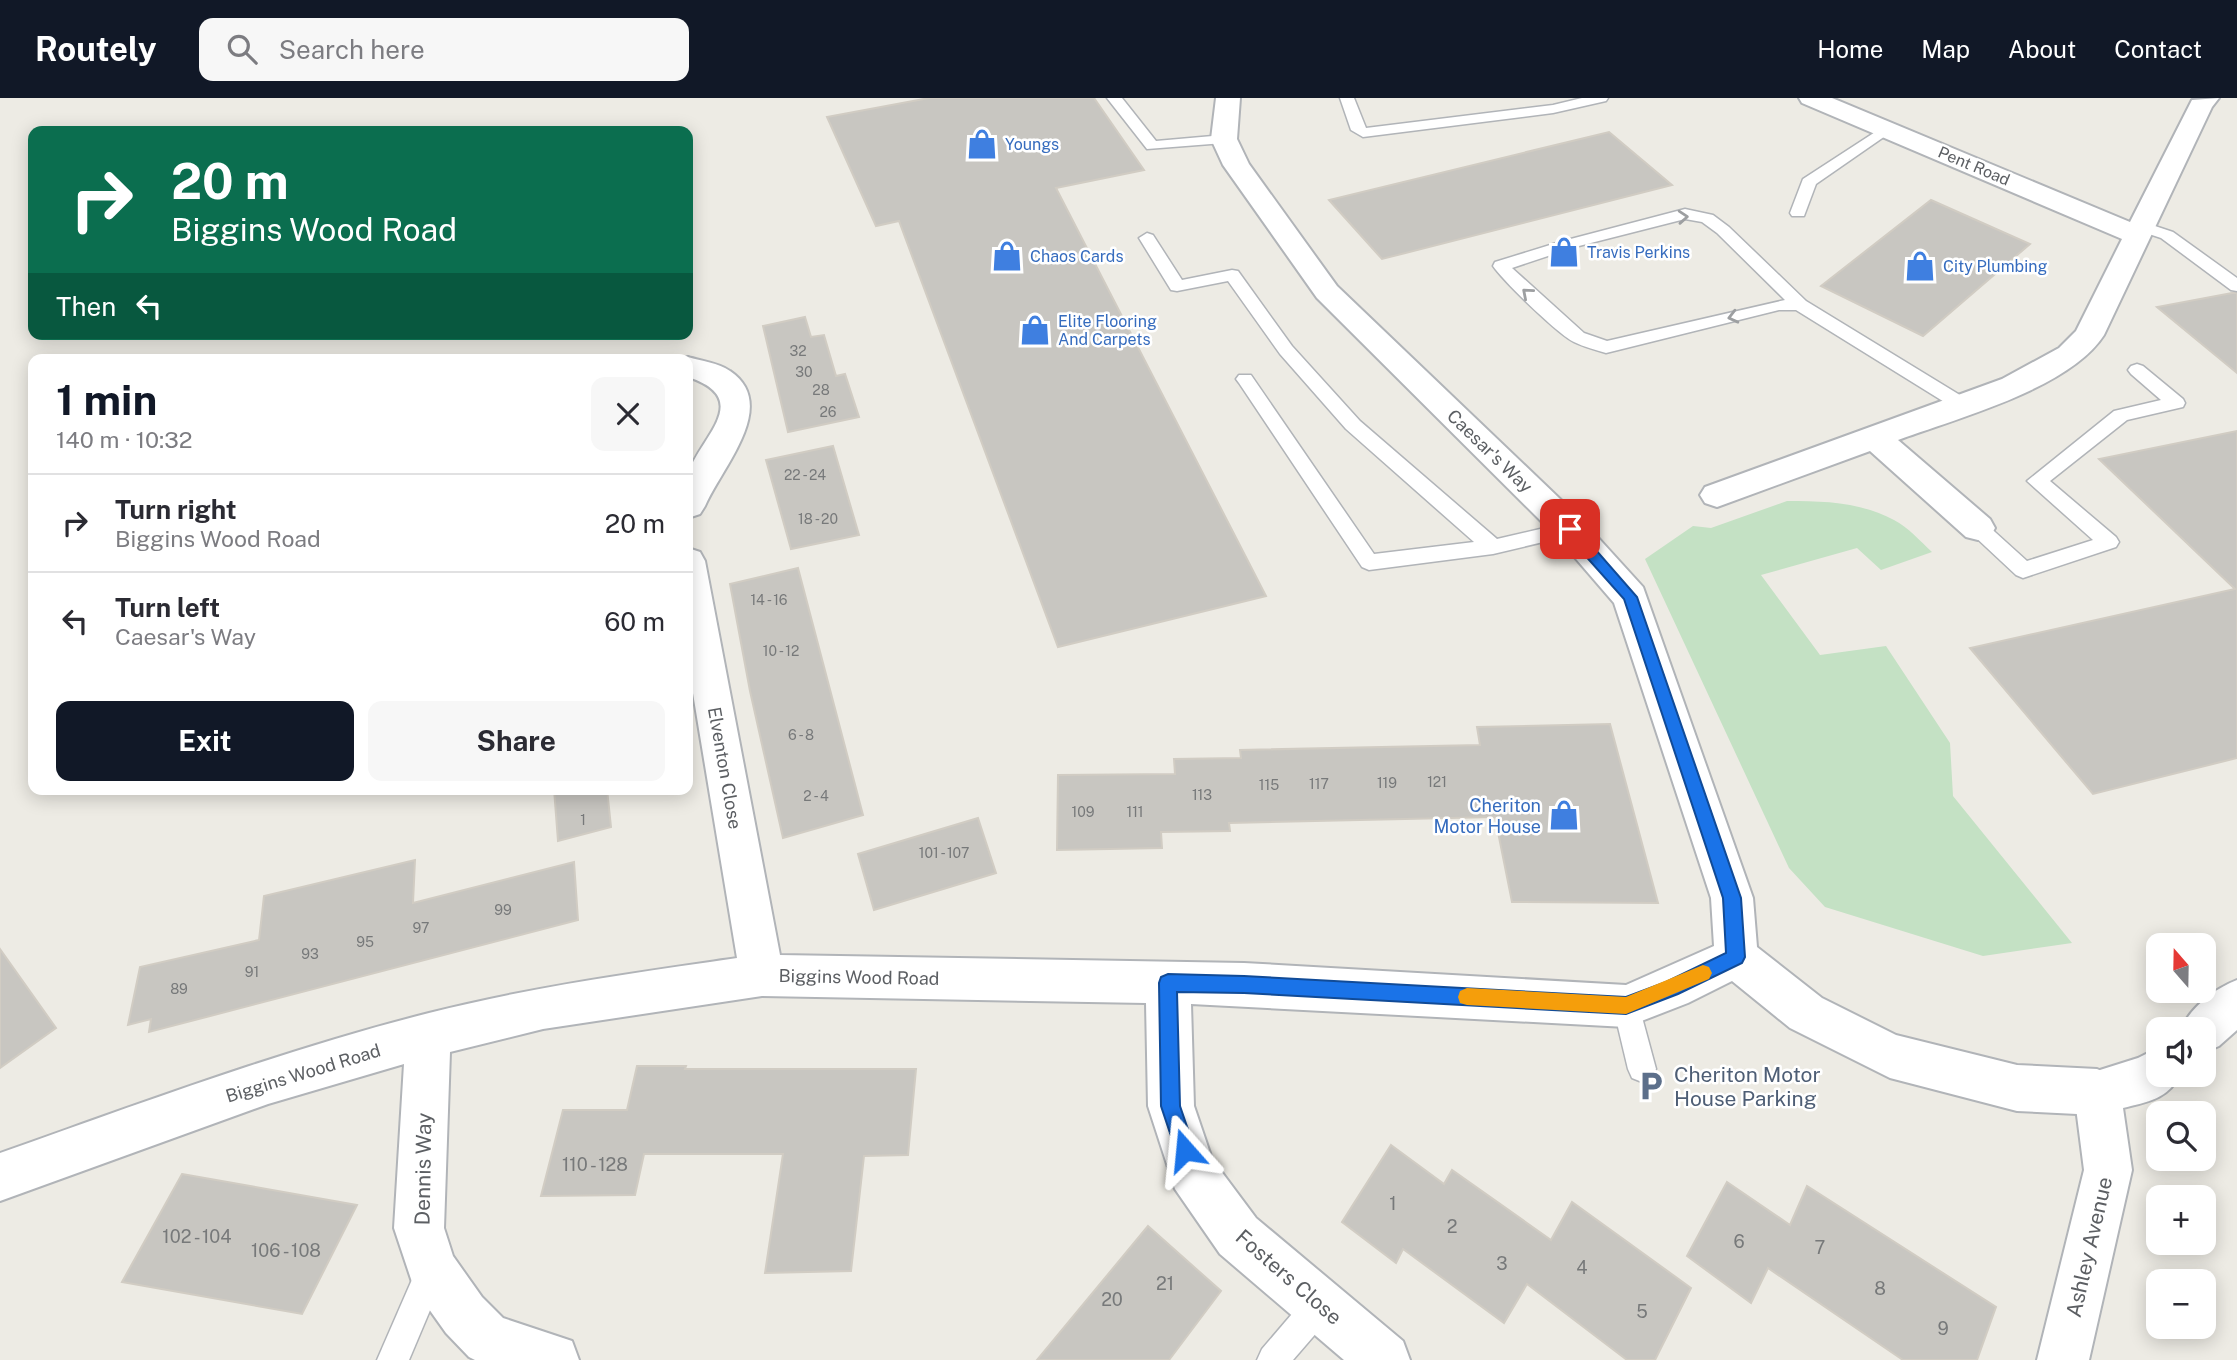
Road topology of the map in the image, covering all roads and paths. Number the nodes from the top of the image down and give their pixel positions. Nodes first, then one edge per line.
1 (1114, 98) edge
2 (1228, 98) edge
3 (1347, 98) edge
4 (1601, 98) edge
5 (1811, 98) edge
6 (2207, 98) edge
7 (1886, 130) junction
8 (1224, 139) junction
9 (1798, 213) dead end
10 (2140, 231) junction
11 (1147, 238) dead end
12 (2237, 286) edge
13 (1800, 305) junction
14 (693, 368) edge
15 (2137, 370) dead end
16 (1245, 379) dead end
17 (1961, 404) junction
18 (1873, 436) junction
19 (693, 492) edge
20 (1717, 495) dead end
21 (1978, 528) joint
22 (1570, 529) junction
23 (1493, 547) junction
24 (693, 589) edge
25 (1736, 957) junction
26 (762, 975) junction
27 (1168, 983) junction
28 (2237, 1001) edge
29 (1626, 1006) junction
30 (2216, 1020) edge
31 (428, 1035) junction
32 (1642, 1069) dead end
33 (2146, 1079) edge
34 (2096, 1092) junction
35 (0, 1177) edge
36 (432, 1269) junction
37 (1320, 1305) junction
38 (393, 1360) edge
39 (553, 1360) edge
40 (1273, 1360) edge
41 (1384, 1360) edge
42 (2063, 1360) edge

1 - 8 lane
2 - 8 street
3 - 4 lane
5 - 7 street, Pent Road
6 - 10 street
7 - 9 lane
7 - 10 street, Pent Road
8 - 22 street, Caesar's Way
10 - 12 lane
10 - 17 street
11 - 23 lane
13 -> 13 lane
13 - 17 lane
14 - 19 street
15 - 21 lane
16 - 23 lane
17 - 18 street
18 - 20 street
18 - 21 street
22 - 23 lane
22 - 25 street, Caesar's Way
24 - 26 street, Elventon Close
25 - 29 street, Biggins Wood Road
25 - 34 street
26 - 27 street, Biggins Wood Road
26 - 31 street, Biggins Wood Road
27 - 29 street, Biggins Wood Road
27 - 37 street, Fosters Close
28 - 30 street
29 - 32 lane
31 - 35 street, Biggins Wood Road
31 - 36 street, Dennis Way
33 - 34 street
34 - 42 street, Ashley Avenue
36 - 38 lane
36 - 39 street, Dennis Way
37 - 40 lane
37 - 41 street, Fosters Close

